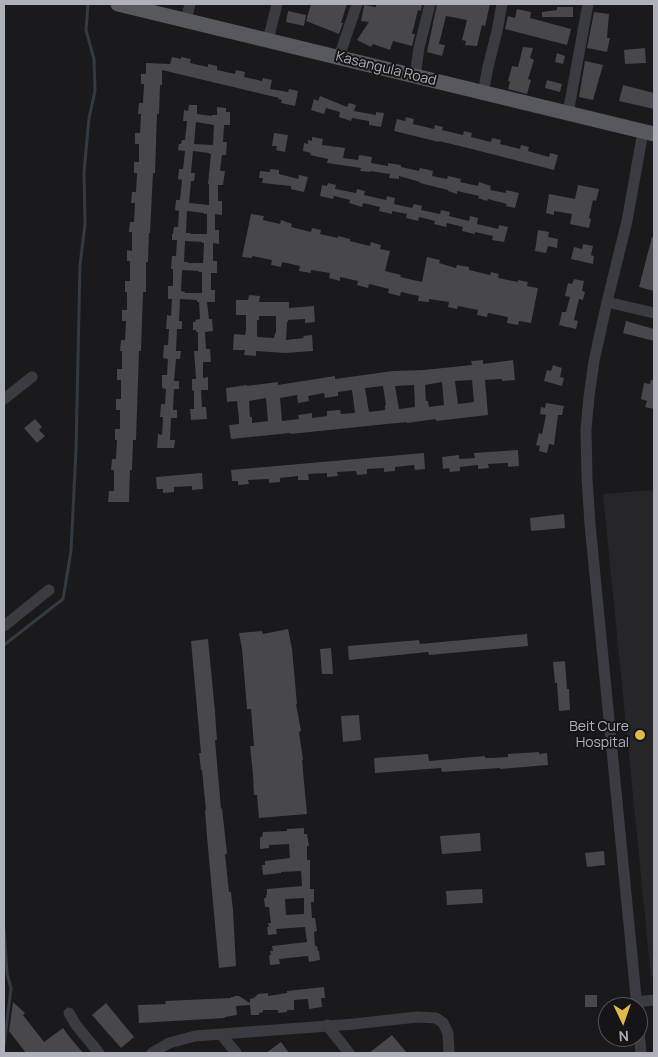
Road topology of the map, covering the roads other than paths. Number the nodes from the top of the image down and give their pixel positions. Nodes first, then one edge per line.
1 (118, 4) edge
2 (190, 4) edge
3 (276, 4) edge
4 (357, 4) edge
5 (430, 4) edge
6 (502, 4) edge
7 (588, 4) edge
8 (186, 20) junction
9 (268, 40) junction
10 (339, 58) junction
11 (415, 76) junction
12 (483, 93) junction
13 (568, 113) junction
14 (649, 133) edge
15 (607, 302) junction
16 (654, 313) edge
17 (32, 377) dead end
18 (4, 399) edge
19 (49, 590) dead end
20 (4, 626) edge
21 (636, 997) edge
22 (69, 1013) dead end
23 (327, 1026) junction
24 (221, 1034) junction
25 (99, 1053) edge
26 (152, 1053) edge
27 (236, 1053) edge
28 (349, 1053) edge
29 (449, 1053) edge

1 - 8 main road, Kasangula Road
2 - 8 street
3 - 9 street
4 - 10 street
5 - 11 street
6 - 12 street
7 - 13 street
8 - 9 main road, Kasangula Road
9 - 10 main road, Kasangula Road
10 - 11 main road, Kasangula Road
11 - 12 main road, Kasangula Road
12 - 13 main road, Kasangula Road
13 - 14 main road, Kasangula Road
14 - 15 street
15 - 16 street
15 - 21 street
17 - 18 street
19 - 20 street
22 - 25 street
23 - 24 street
23 - 28 street
23 - 29 street
24 - 26 street
24 - 27 street

